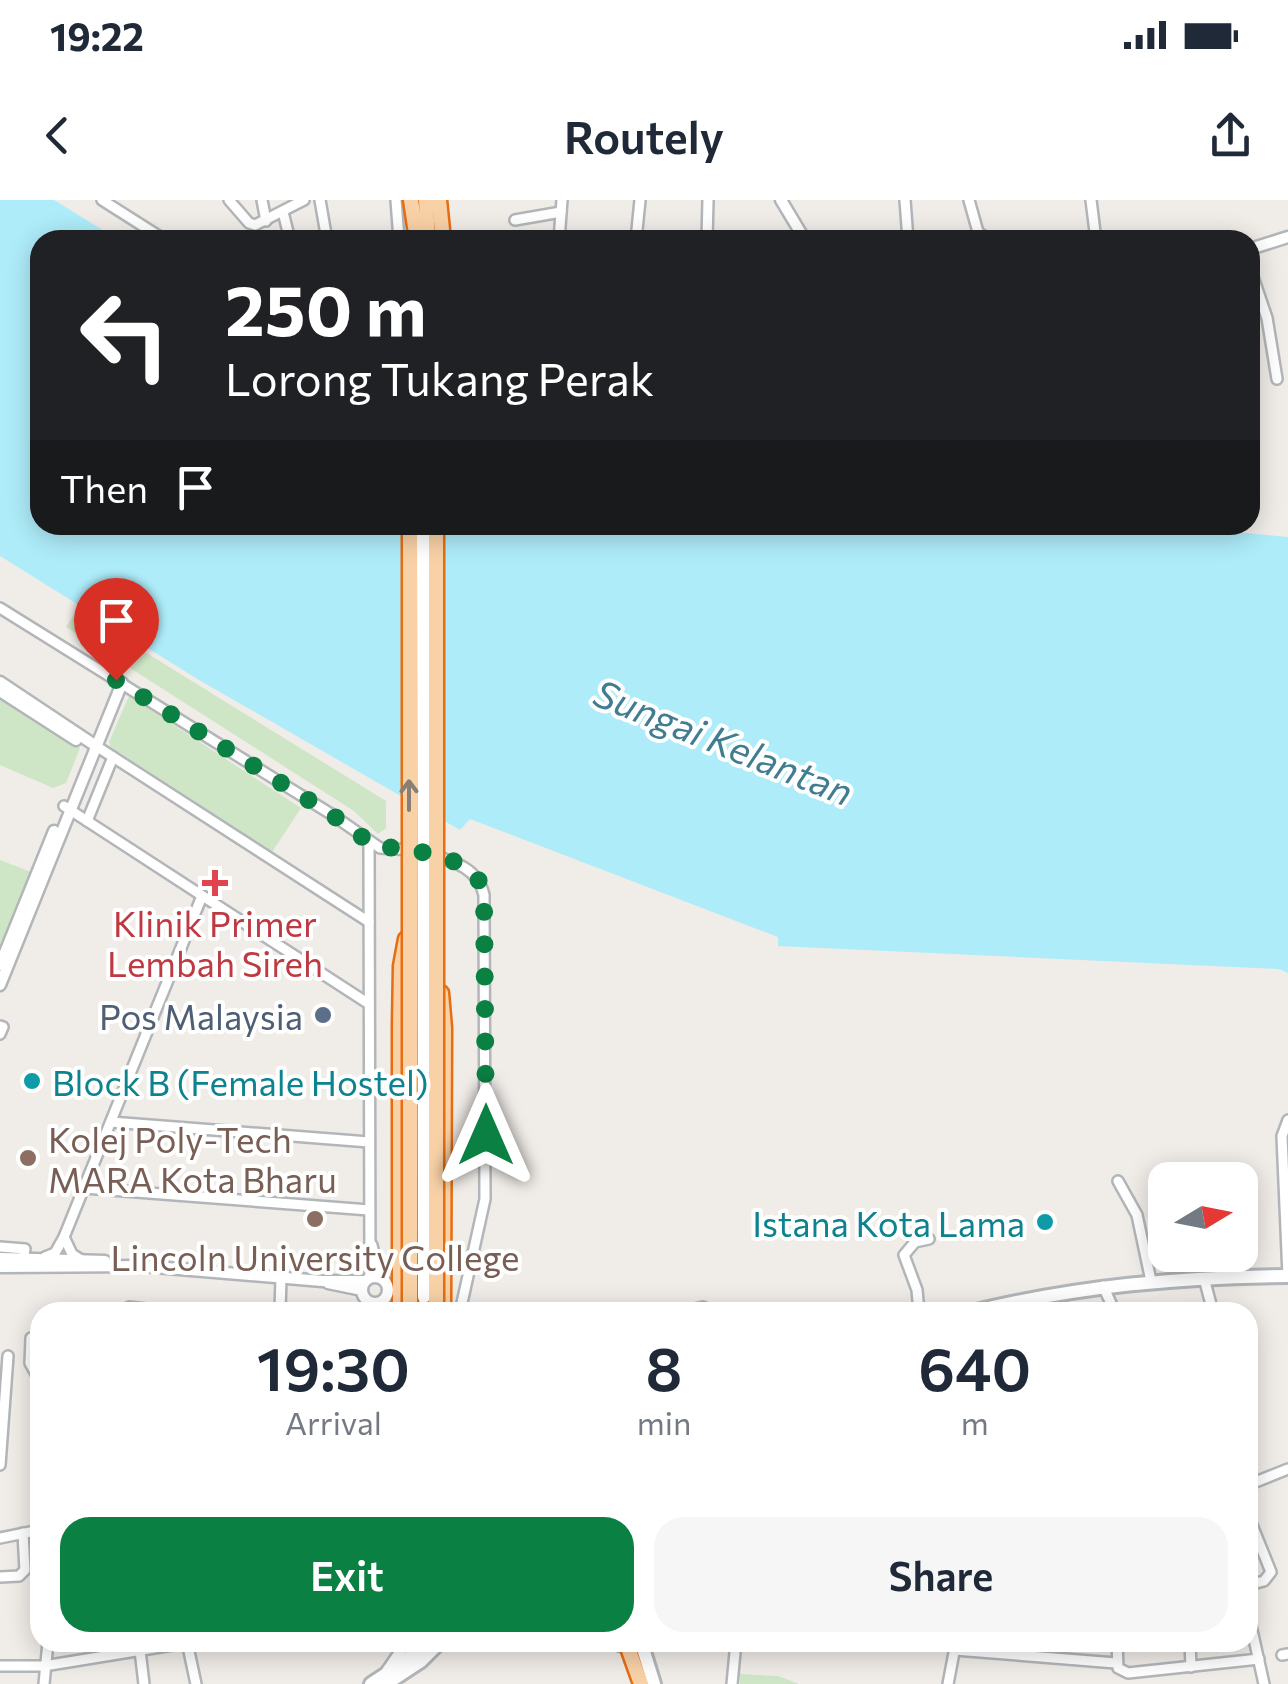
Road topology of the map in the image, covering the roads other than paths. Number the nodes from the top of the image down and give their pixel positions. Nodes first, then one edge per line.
1 (102, 200) edge
2 (228, 200) edge
3 (262, 200) edge
4 (304, 200) edge
5 (320, 200) edge
6 (396, 200) edge
7 (414, 200) edge
8 (426, 200) edge
9 (439, 200) edge
10 (535, 200) edge
11 (562, 200) edge
12 (640, 200) edge
13 (708, 200) edge
14 (781, 200) edge
15 (905, 200) edge
16 (969, 200) edge
17 (1091, 200) edge
18 (284, 212) junction
19 (561, 212) junction
20 (536, 214) junction
21 (514, 220) dead end
22 (266, 221) junction
23 (149, 230) edge
24 (288, 230) edge
25 (324, 230) edge
26 (398, 230) edge
27 (416, 230) edge
28 (428, 230) edge
29 (442, 230) edge
30 (560, 230) edge
31 (637, 230) edge
32 (707, 230) edge
33 (799, 230) edge
34 (907, 230) edge
35 (977, 230) edge
36 (1095, 230) edge
37 (1288, 237) edge
38 (1260, 246) edge
39 (1260, 294) edge
40 (1277, 379) dead end
41 (410, 535) edge
42 (423, 535) edge
43 (436, 535) edge
44 (0, 608) edge
45 (0, 682) edge
46 (119, 682) junction
47 (0, 692) edge
48 (98, 749) junction
49 (67, 808) junction
50 (87, 821) junction
51 (369, 842) junction
52 (202, 896) junction
53 (369, 922) junction
54 (409, 923) junction
55 (436, 923) junction
56 (0, 964) edge
57 (0, 985) edge
58 (368, 1004) junction
59 (1288, 1120) edge
60 (111, 1122) junction
61 (369, 1142) junction
62 (1118, 1181) dead end
63 (84, 1188) junction
64 (1286, 1199) edge
65 (369, 1210) junction
66 (64, 1237) junction
67 (929, 1239) dead end
68 (0, 1247) edge
69 (0, 1258) edge
70 (22, 1259) junction
71 (38, 1260) junction
72 (83, 1262) junction
73 (120, 1265) junction
74 (0, 1267) edge
75 (1288, 1276) edge
76 (281, 1277) junction
77 (1204, 1278) junction
78 (1151, 1281) junction
79 (369, 1282) junction
80 (1103, 1286) junction
81 (280, 1302) edge
82 (369, 1302) edge
83 (383, 1302) edge
84 (400, 1302) edge
85 (410, 1302) edge
86 (424, 1302) edge
87 (436, 1302) edge
88 (444, 1302) edge
89 (462, 1302) edge
90 (918, 1302) edge
91 (1041, 1302) edge
92 (1110, 1302) edge
93 (1210, 1302) edge
94 (8, 1356) dead end
95 (2, 1403) edge
96 (0, 1427) edge
97 (0, 1465) edge
98 (1288, 1469) edge
99 (1258, 1482) edge
100 (30, 1531) edge
101 (23, 1532) junction
102 (0, 1538) edge
103 (1258, 1540) edge
104 (0, 1577) edge
105 (1258, 1582) edge
106 (46, 1652) edge
107 (106, 1652) edge
108 (141, 1652) edge
109 (190, 1652) edge
110 (398, 1652) edge
111 (413, 1652) edge
112 (431, 1652) edge
113 (624, 1652) edge
114 (642, 1652) edge
115 (735, 1652) edge
116 (955, 1652) edge
117 (1012, 1652) edge
118 (1117, 1652) edge
119 (1190, 1652) edge
120 (1257, 1652) edge
121 (1259, 1659) junction
122 (44, 1663) junction
123 (1116, 1663) junction
124 (0, 1666) edge
125 (1191, 1666) junction
126 (1162, 1670) junction
127 (381, 1681) edge
128 (44, 1684) edge
129 (144, 1684) edge
130 (196, 1684) edge
131 (639, 1684) edge
132 (652, 1684) edge
133 (732, 1684) edge
134 (948, 1684) edge
135 (1163, 1684) edge
136 (1264, 1684) edge

1 - 23 street
2 - 22 street
3 - 22 street
4 - 18 street
5 - 25 street
6 - 26 street
7 - 27 highway
8 - 28 highway
9 - 29 highway
10 - 20 street
11 - 19 street
12 - 31 street
13 - 32 street
14 - 33 street
15 - 34 street
16 - 35 street
17 - 36 street
18 - 22 street
18 - 24 street
19 - 20 street
19 - 30 street
20 - 21 street
37 - 38 street
39 - 40 street
54 -> 41 highway, bridge
42 - 86 main road, bridge
43 - 55 highway, bridge
44 - 46 street
45 - 48 street
46 - 48 street
46 - 51 street
47 - 48 street
48 - 49 street
48 - 50 street
48 - 53 street
49 - 50 street
49 - 56 street
49 - 57 street
50 - 52 street
51 - 53 street
51 - 89 street
52 - 58 street
52 - 60 street
53 - 58 street
54 - 84 highway, bridge
54 - 85 highway, bridge
55 - 87 highway, bridge
55 - 88 highway, bridge
58 - 61 street
59 - 64 street
60 - 61 street
60 - 63 street
61 - 65 street
62 - 78 street
63 - 65 street
63 - 66 street
64 - 75 street
65 - 79 street
66 - 71 street
66 - 72 street
67 - 90 street
68 - 70 street
69 - 70 street
70 - 71 street
71 - 72 street
72 - 73 street
73 - 74 street
73 - 76 street
75 - 77 main road
76 - 79 street
76 - 81 street
77 - 78 main road
77 - 93 street
78 - 80 main road
79 - 82 street
79 - 83 street
80 - 91 main road
80 - 92 street
94 - 95 street
95 - 96 street
96 - 97 street
98 - 99 street
100 - 101 street
101 - 102 street
101 - 104 street
103 - 105 street
106 - 122 street
107 - 122 street
108 - 129 street
109 - 130 street
110 - 127 street
111 - 127 main road
112 - 127 main road
113 - 131 highway
114 - 132 highway
115 - 133 street
116 - 134 street
117 - 123 street
118 - 123 street
119 - 125 street
120 - 121 street
121 - 125 street
121 - 136 street
122 - 124 street
122 - 128 street
123 - 126 street
125 - 126 street
126 - 135 street

